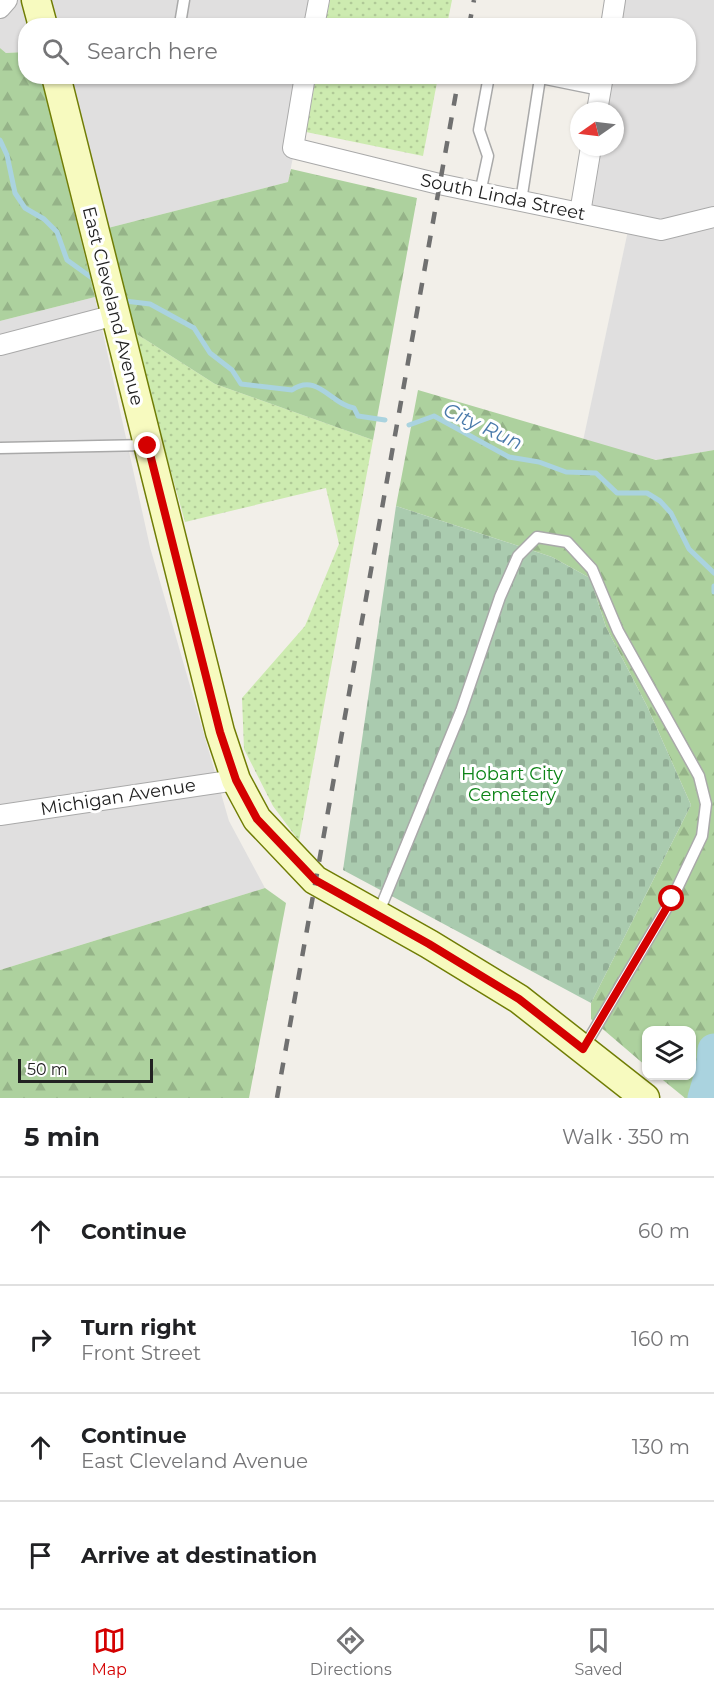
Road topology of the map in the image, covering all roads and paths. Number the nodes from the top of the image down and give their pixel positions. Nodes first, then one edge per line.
1 (7, 0) edge
2 (36, 0) edge
3 (184, 0) edge
4 (319, 0) edge
5 (615, 0) edge
6 (0, 8) edge
7 (41, 18) edge
8 (181, 18) edge
9 (316, 18) edge
10 (612, 18) edge
11 (58, 84) edge
12 (304, 84) edge
13 (488, 84) edge
14 (535, 84) edge
15 (602, 84) edge
16 (599, 102) edge
17 (590, 156) edge
18 (480, 193) junction
19 (521, 201) junction
20 (580, 213) junction
21 (714, 217) edge
22 (115, 315) junction
23 (0, 345) edge
24 (148, 446) junction
25 (0, 448) edge
26 (236, 780) junction
27 (0, 815) edge
28 (378, 915) junction
29 (583, 1049) junction
30 (641, 1094) edge

1 - 6 street
2 - 7 street
3 - 8 lane
4 - 9 street
5 - 10 street
11 - 22 street, East Cleveland Avenue
12 - 18 street, South Linda Street
13 - 18 lane
14 - 19 lane
15 - 16 street
17 - 20 street
18 - 19 street, South Linda Street
19 - 20 street, South Linda Street
20 - 21 street, South Linda Street
22 - 23 street
22 - 24 street, East Cleveland Avenue
24 - 25 lane
24 - 26 street, East Cleveland Avenue
26 - 27 street, Michigan Avenue
26 - 28 street, East Cleveland Avenue
28 - 29 street, East Cleveland Avenue
28 - 29 lane
29 - 30 street, East Cleveland Avenue

